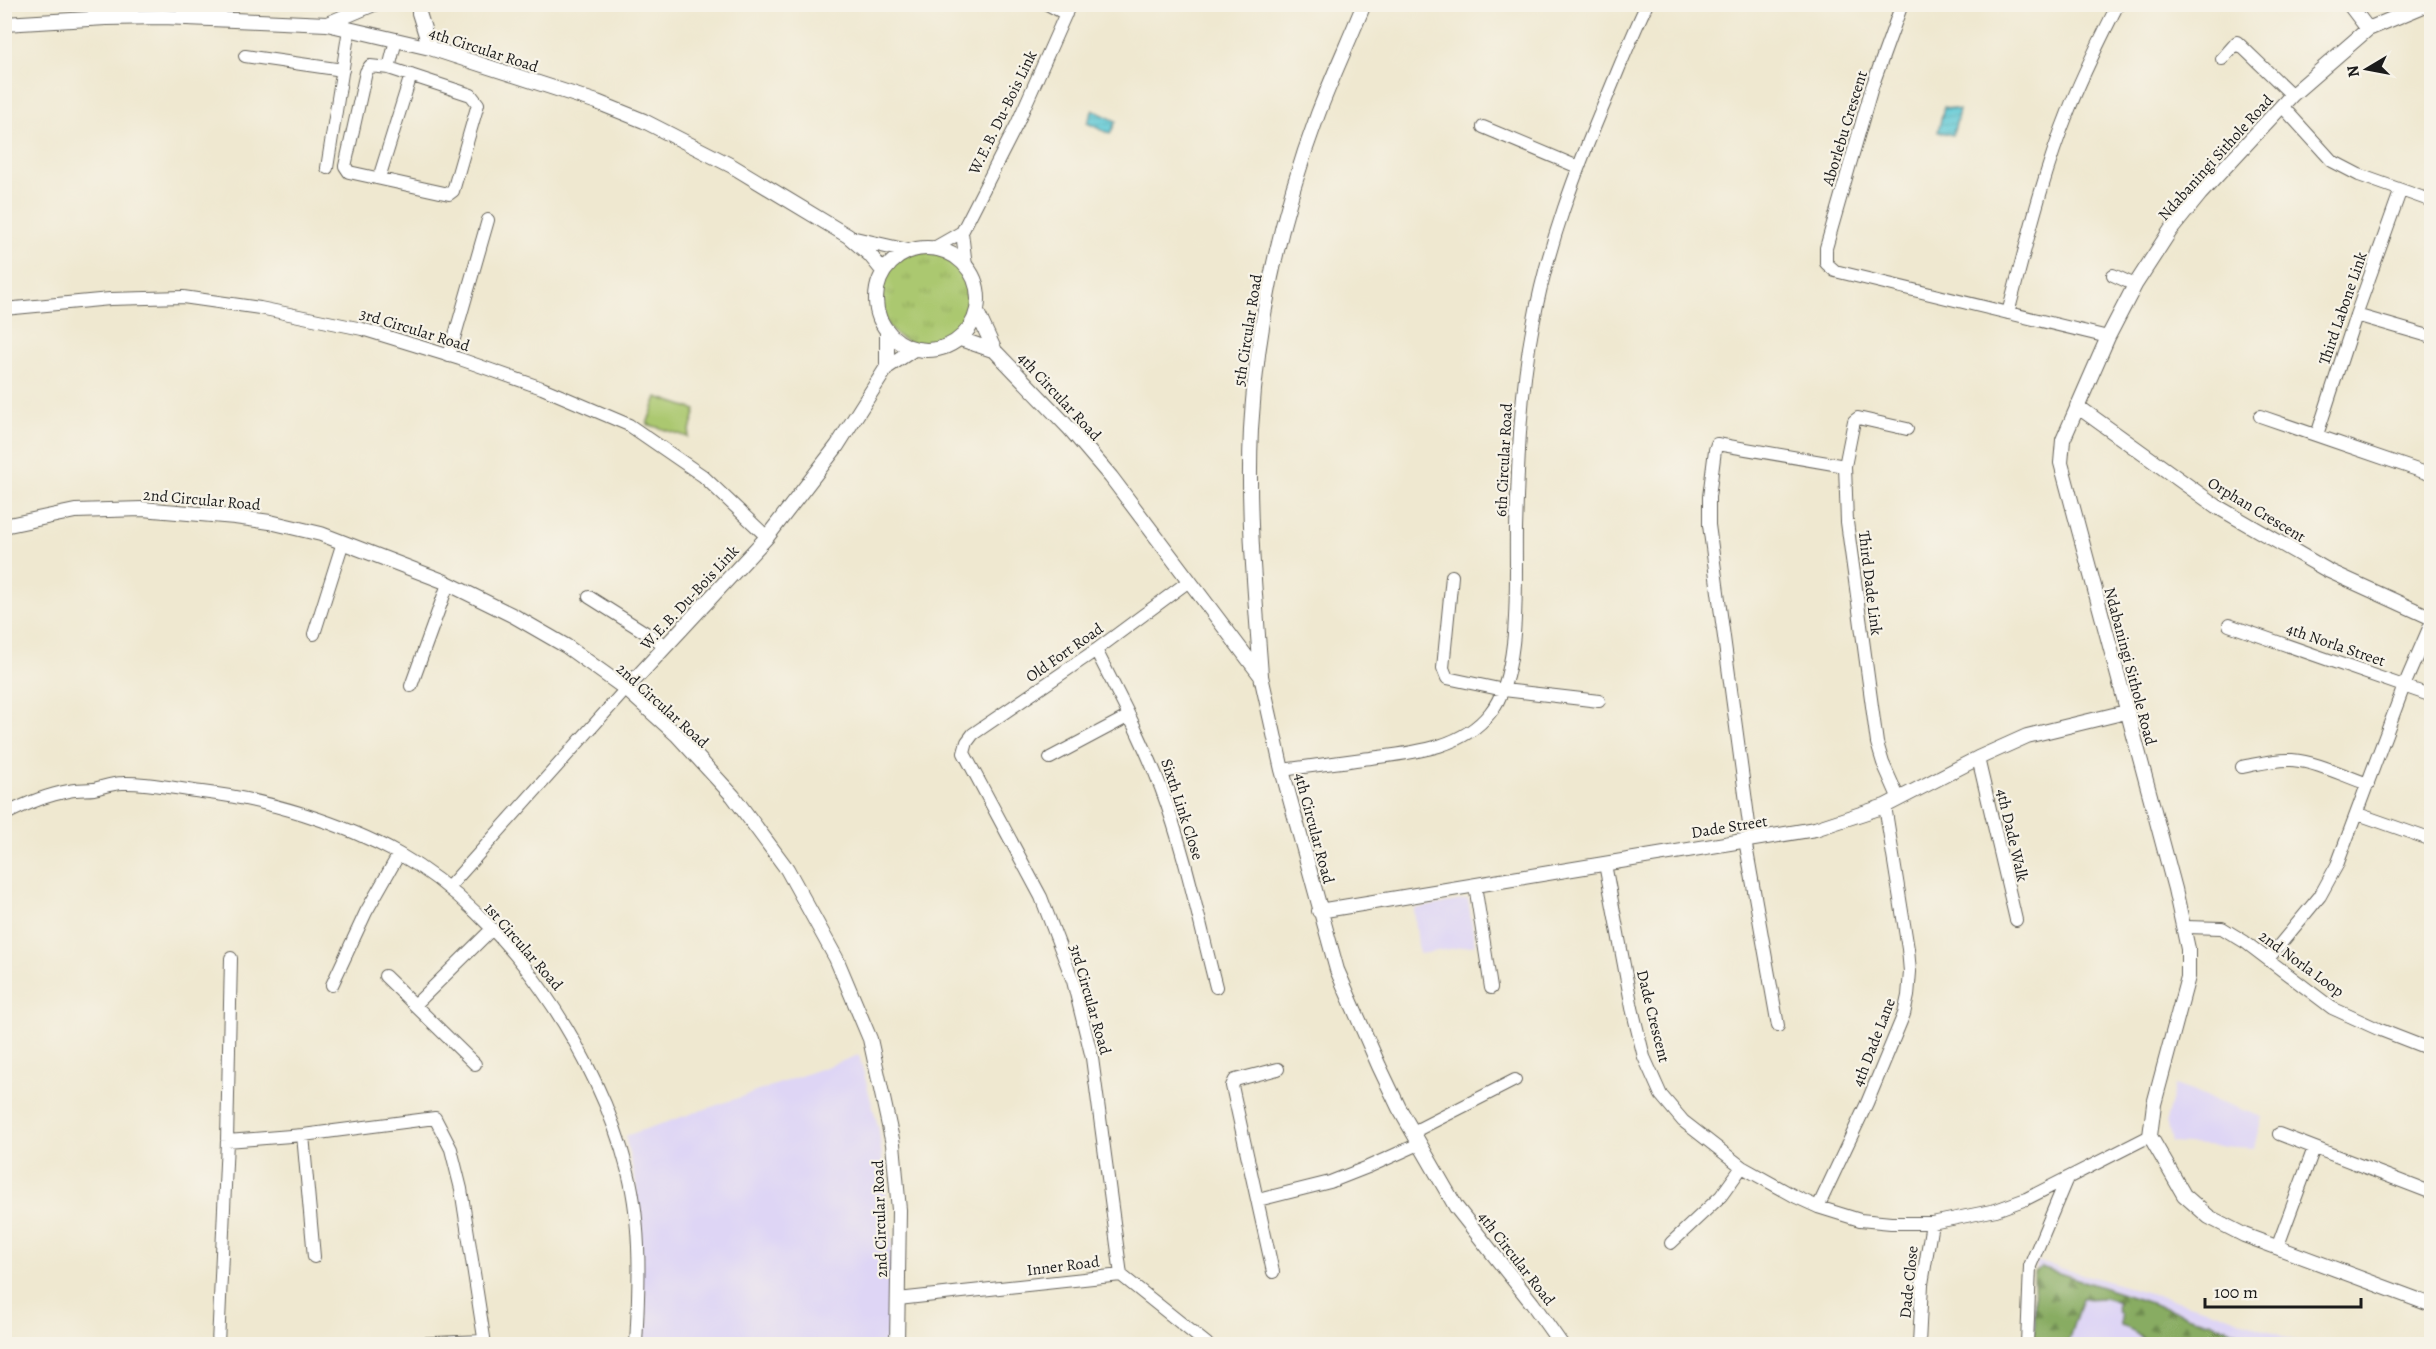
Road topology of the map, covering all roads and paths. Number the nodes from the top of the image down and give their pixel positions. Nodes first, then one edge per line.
1 (374, 4) edge
2 (418, 4) edge
3 (1047, 4) edge
4 (1364, 4) edge
5 (1647, 4) edge
6 (1902, 4) edge
7 (2118, 4) edge
8 (2349, 4) edge
9 (2428, 4) edge
10 (1068, 9) edge
11 (4, 24) edge
12 (327, 24) junction
13 (2368, 29) junction
14 (349, 30) junction
15 (396, 40) junction
16 (430, 48) junction
17 (245, 56) dead end
18 (2222, 59) dead end
19 (389, 68) junction
20 (343, 70) junction
21 (411, 75) junction
22 (2292, 95) junction
23 (2282, 106) junction
24 (1483, 127) dead end
25 (1578, 166) junction
26 (327, 168) dead end
27 (379, 178) junction
28 (2400, 192) junction
29 (2432, 201) edge
30 (488, 220) dead end
31 (962, 232) junction
32 (848, 236) junction
33 (934, 248) junction
34 (908, 251) junction
35 (966, 266) junction
36 (883, 271) junction
37 (2113, 275) dead end
38 (2135, 285) junction
39 (4, 309) edge
40 (977, 312) junction
41 (2008, 313) junction
42 (2355, 315) junction
43 (887, 332) junction
44 (2108, 337) junction
45 (2432, 337) edge
46 (960, 339) junction
47 (914, 349) junction
48 (995, 351) junction
49 (450, 356) junction
50 (887, 367) junction
51 (2077, 406) junction
52 (2260, 416) dead end
53 (1907, 429) dead end
54 (2317, 435) junction
55 (1845, 466) junction
56 (2432, 475) edge
57 (4, 526) edge
58 (767, 537) junction
59 (343, 542) junction
60 (1452, 576) dead end
61 (1189, 581) junction
62 (448, 584) junction
63 (589, 597) dead end
64 (2432, 619) edge
65 (2229, 625) dead end
66 (314, 634) dead end
67 (665, 645) junction
68 (1096, 650) junction
69 (1261, 676) junction
70 (411, 686) dead end
71 (2404, 686) junction
72 (626, 689) junction
73 (1504, 690) junction
74 (2432, 696) edge
75 (1599, 701) dead end
76 (2126, 712) junction
77 (1129, 716) junction
78 (964, 753) joint
79 (1050, 758) dead end
80 (1978, 758) junction
81 (2242, 767) dead end
82 (1282, 770) junction
83 (2368, 784) junction
84 (1899, 799) junction
85 (1886, 807) junction
86 (2358, 814) junction
87 (4, 815) edge
88 (1748, 839) junction
89 (2432, 840) edge
90 (399, 854) junction
91 (1605, 864) junction
92 (1475, 885) junction
93 (448, 888) junction
94 (1319, 911) junction
95 (2016, 920) dead end
96 (2184, 927) junction
97 (492, 929) junction
98 (231, 958) dead end
99 (2268, 959) junction
100 (385, 976) dead end
101 (332, 985) dead end
102 (1216, 987) dead end
103 (1491, 988) dead end
104 (416, 1004) junction
105 (1778, 1026) dead end
106 (2432, 1050) edge
107 (475, 1064) dead end
108 (1278, 1069) dead end
109 (1515, 1080) dead end
110 (2278, 1134) dead end
111 (303, 1135) junction
112 (2150, 1136) junction
113 (1416, 1138) junction
114 (227, 1141) junction
115 (2314, 1148) junction
116 (1742, 1167) junction
117 (2067, 1178) junction
118 (2432, 1193) edge
119 (1258, 1200) junction
120 (1818, 1207) junction
121 (1932, 1223) junction
122 (1671, 1243) dead end
123 (2277, 1248) junction
124 (314, 1257) dead end
125 (1273, 1272) dead end
126 (1121, 1275) junction
127 (898, 1299) junction
128 (2432, 1305) edge
129 (485, 1343) edge
130 (218, 1344) edge
131 (409, 1344) edge
132 (636, 1344) edge
133 (897, 1344) edge
134 (1207, 1344) edge
135 (1561, 1344) edge
136 (1919, 1344) edge
137 (2028, 1344) edge

1 - 12 street
2 - 16 street
3 - 10 street
4 - 69 street, 5th Circular Road
5 - 25 street, 6th Circular Road
6 - 41 street, Aborlebu Crescent
7 - 41 street
8 - 13 street
9 - 13 street, Ndabaningi Sithole Road
10 - 31 street, W.E.B. Du-Bois Link
11 - 12 street, 4th Circular Road
12 - 14 street, 4th Circular Road
13 - 22 street, Ndabaningi Sithole Road
14 - 15 street, 4th Circular Road
14 - 20 street
15 - 16 street, 4th Circular Road
15 - 19 street
16 - 32 street, 4th Circular Road
17 - 20 street
18 - 22 street
19 - 21 street
19 - 27 street
20 - 26 street
21 - 27 street
21 - 27 street
22 - 23 street, Ndabaningi Sithole Road
23 - 28 street
23 - 38 street, Ndabaningi Sithole Road
24 - 25 street
25 - 73 street, 6th Circular Road
28 - 29 street
28 - 42 street, Third Labone Link
30 - 49 street
31 - 33 street
31 - 35 street
32 - 34 street, 4th Circular Road
32 - 36 street, 4th Circular Road
33 - 34 street
33 - 35 street
34 - 36 street
35 - 40 street
36 - 43 street
37 - 38 street
38 - 44 street, Ndabaningi Sithole Road
39 - 49 street, 3rd Circular Road
40 - 46 street
40 - 48 street, 4th Circular Road
41 - 44 street
42 - 45 street
42 - 54 street, Third Labone Link
43 - 47 street
43 - 50 street
44 - 51 street, Ndabaningi Sithole Road
46 - 47 street
46 - 48 street, 4th Circular Road
47 - 50 street, W.E.B. Du-Bois Link
48 - 61 street, 4th Circular Road
49 - 58 street, 3rd Circular Road
50 - 58 street, W.E.B. Du-Bois Link
51 - 64 street, Orphan Crescent
51 - 76 street, Ndabaningi Sithole Road
52 - 54 street
53 - 55 street, Third Dade Link
54 - 56 street
55 - 84 street, Third Dade Link
55 - 88 street
57 - 59 street, 2nd Circular Road
58 - 67 street, W.E.B. Du-Bois Link
59 - 62 street, 2nd Circular Road
59 - 66 street
60 - 73 street
61 - 68 street, Old Fort Road
61 - 69 street, 4th Circular Road
62 - 70 street
62 - 72 street, 2nd Circular Road
63 - 67 street
64 - 71 street
65 - 71 street, 4th Norla Street
67 - 72 street, W.E.B. Du-Bois Link
68 - 77 street, Sixth Link Close
68 - 78 street, Old Fort Road
69 - 82 street, 4th Circular Road
71 - 74 street, 4th Norla Street
71 - 83 street
72 - 93 street, W.E.B. Du-Bois Link
72 - 127 street, 2nd Circular Road
73 - 75 street
73 - 82 street, 6th Circular Road
76 - 80 street, Dade Street
76 - 96 street, Ndabaningi Sithole Road
77 - 79 street
77 - 102 street, Sixth Link Close
78 - 126 street, 3rd Circular Road
80 - 84 street, Dade Street
80 - 95 street, 4th Dade Walk
81 - 83 street
82 - 94 street, 4th Circular Road
83 - 86 street
84 - 85 street, Dade Street
85 - 88 street, Dade Street
85 - 120 street, 4th Dade Lane
86 - 89 street
86 - 99 street
87 - 90 street, 1st Circular Road
88 - 91 street, Dade Street
88 - 105 street
90 - 93 street, 1st Circular Road
90 - 101 street
91 - 92 street, Dade Street
91 - 116 street, Dade Crescent
92 - 94 street, Dade Street
92 - 103 street
93 - 97 street, 1st Circular Road
94 - 113 street, 4th Circular Road
96 - 99 street, 2nd Norla Loop
96 - 112 street, Ndabaningi Sithole Road
97 - 104 street
97 - 132 street, 1st Circular Road
98 - 114 street
99 - 106 street, 2nd Norla Loop
100 - 104 street
104 - 107 street
108 - 119 street
109 - 113 street
110 - 115 street
111 - 114 street
111 - 124 street
111 - 129 street
112 - 117 street, Dade Crescent
112 - 123 street
113 - 119 street
113 - 135 street, 4th Circular Road
114 - 130 street
115 - 118 street
115 - 123 street
116 - 120 street, Dade Crescent
116 - 122 street
117 - 121 street, Dade Crescent
117 - 137 street
119 - 125 street
120 - 121 street, Dade Crescent
121 - 136 street, Dade Close
123 - 128 street
126 - 127 street, Inner Road
126 - 134 street, Inner Road
127 - 133 street, 2nd Circular Road
129 - 131 street

